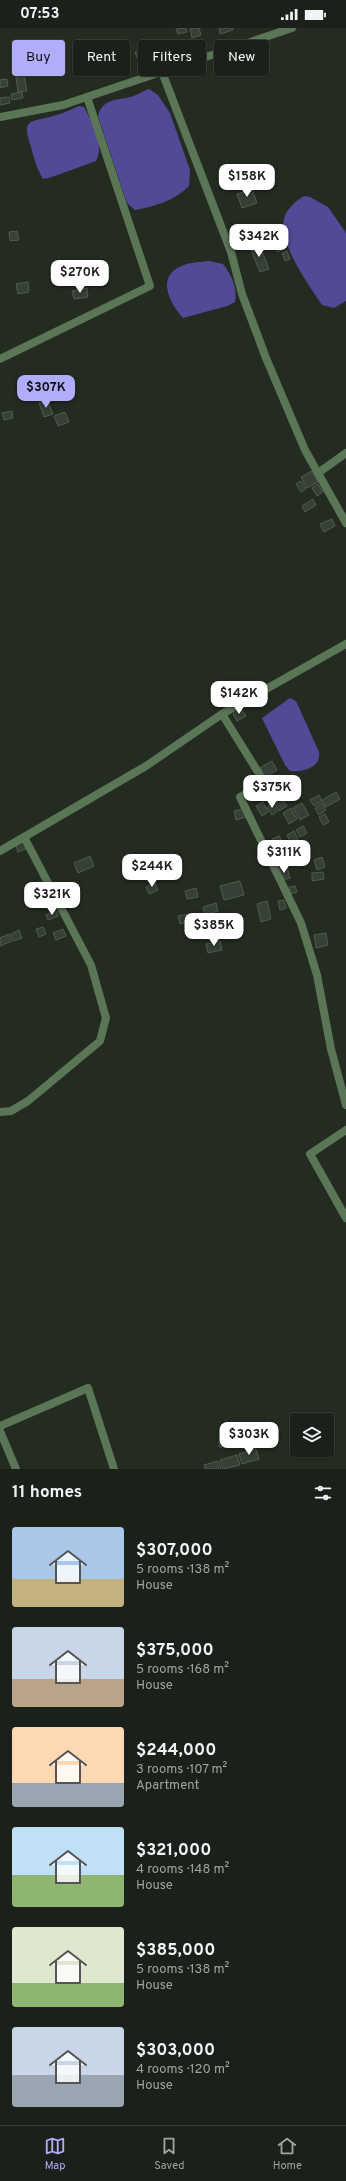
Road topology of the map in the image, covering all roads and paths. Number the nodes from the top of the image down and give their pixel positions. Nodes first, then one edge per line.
1 (292, 28) edge
2 (206, 57) edge
3 (150, 76) edge
4 (164, 76) edge
5 (87, 97) junction
6 (0, 117) edge
7 (0, 359) edge
8 (346, 453) edge
9 (318, 473) junction
10 (346, 523) edge
11 (346, 644) edge
12 (222, 714) junction
13 (24, 837) junction
14 (0, 851) edge
15 (346, 1105) edge
16 (0, 1112) edge
17 (346, 1130) edge
18 (346, 1218) edge
19 (0, 1426) edge
20 (0, 1431) edge
21 (16, 1469) edge
22 (114, 1469) edge

1 - 2 street
3 - 5 street
4 - 9 street
5 - 6 street
5 - 7 street
8 - 9 street
9 - 10 street
11 - 12 street
12 - 13 street
12 - 15 street
13 - 14 street
13 - 16 street
17 - 18 street
19 - 22 street
20 - 21 street

